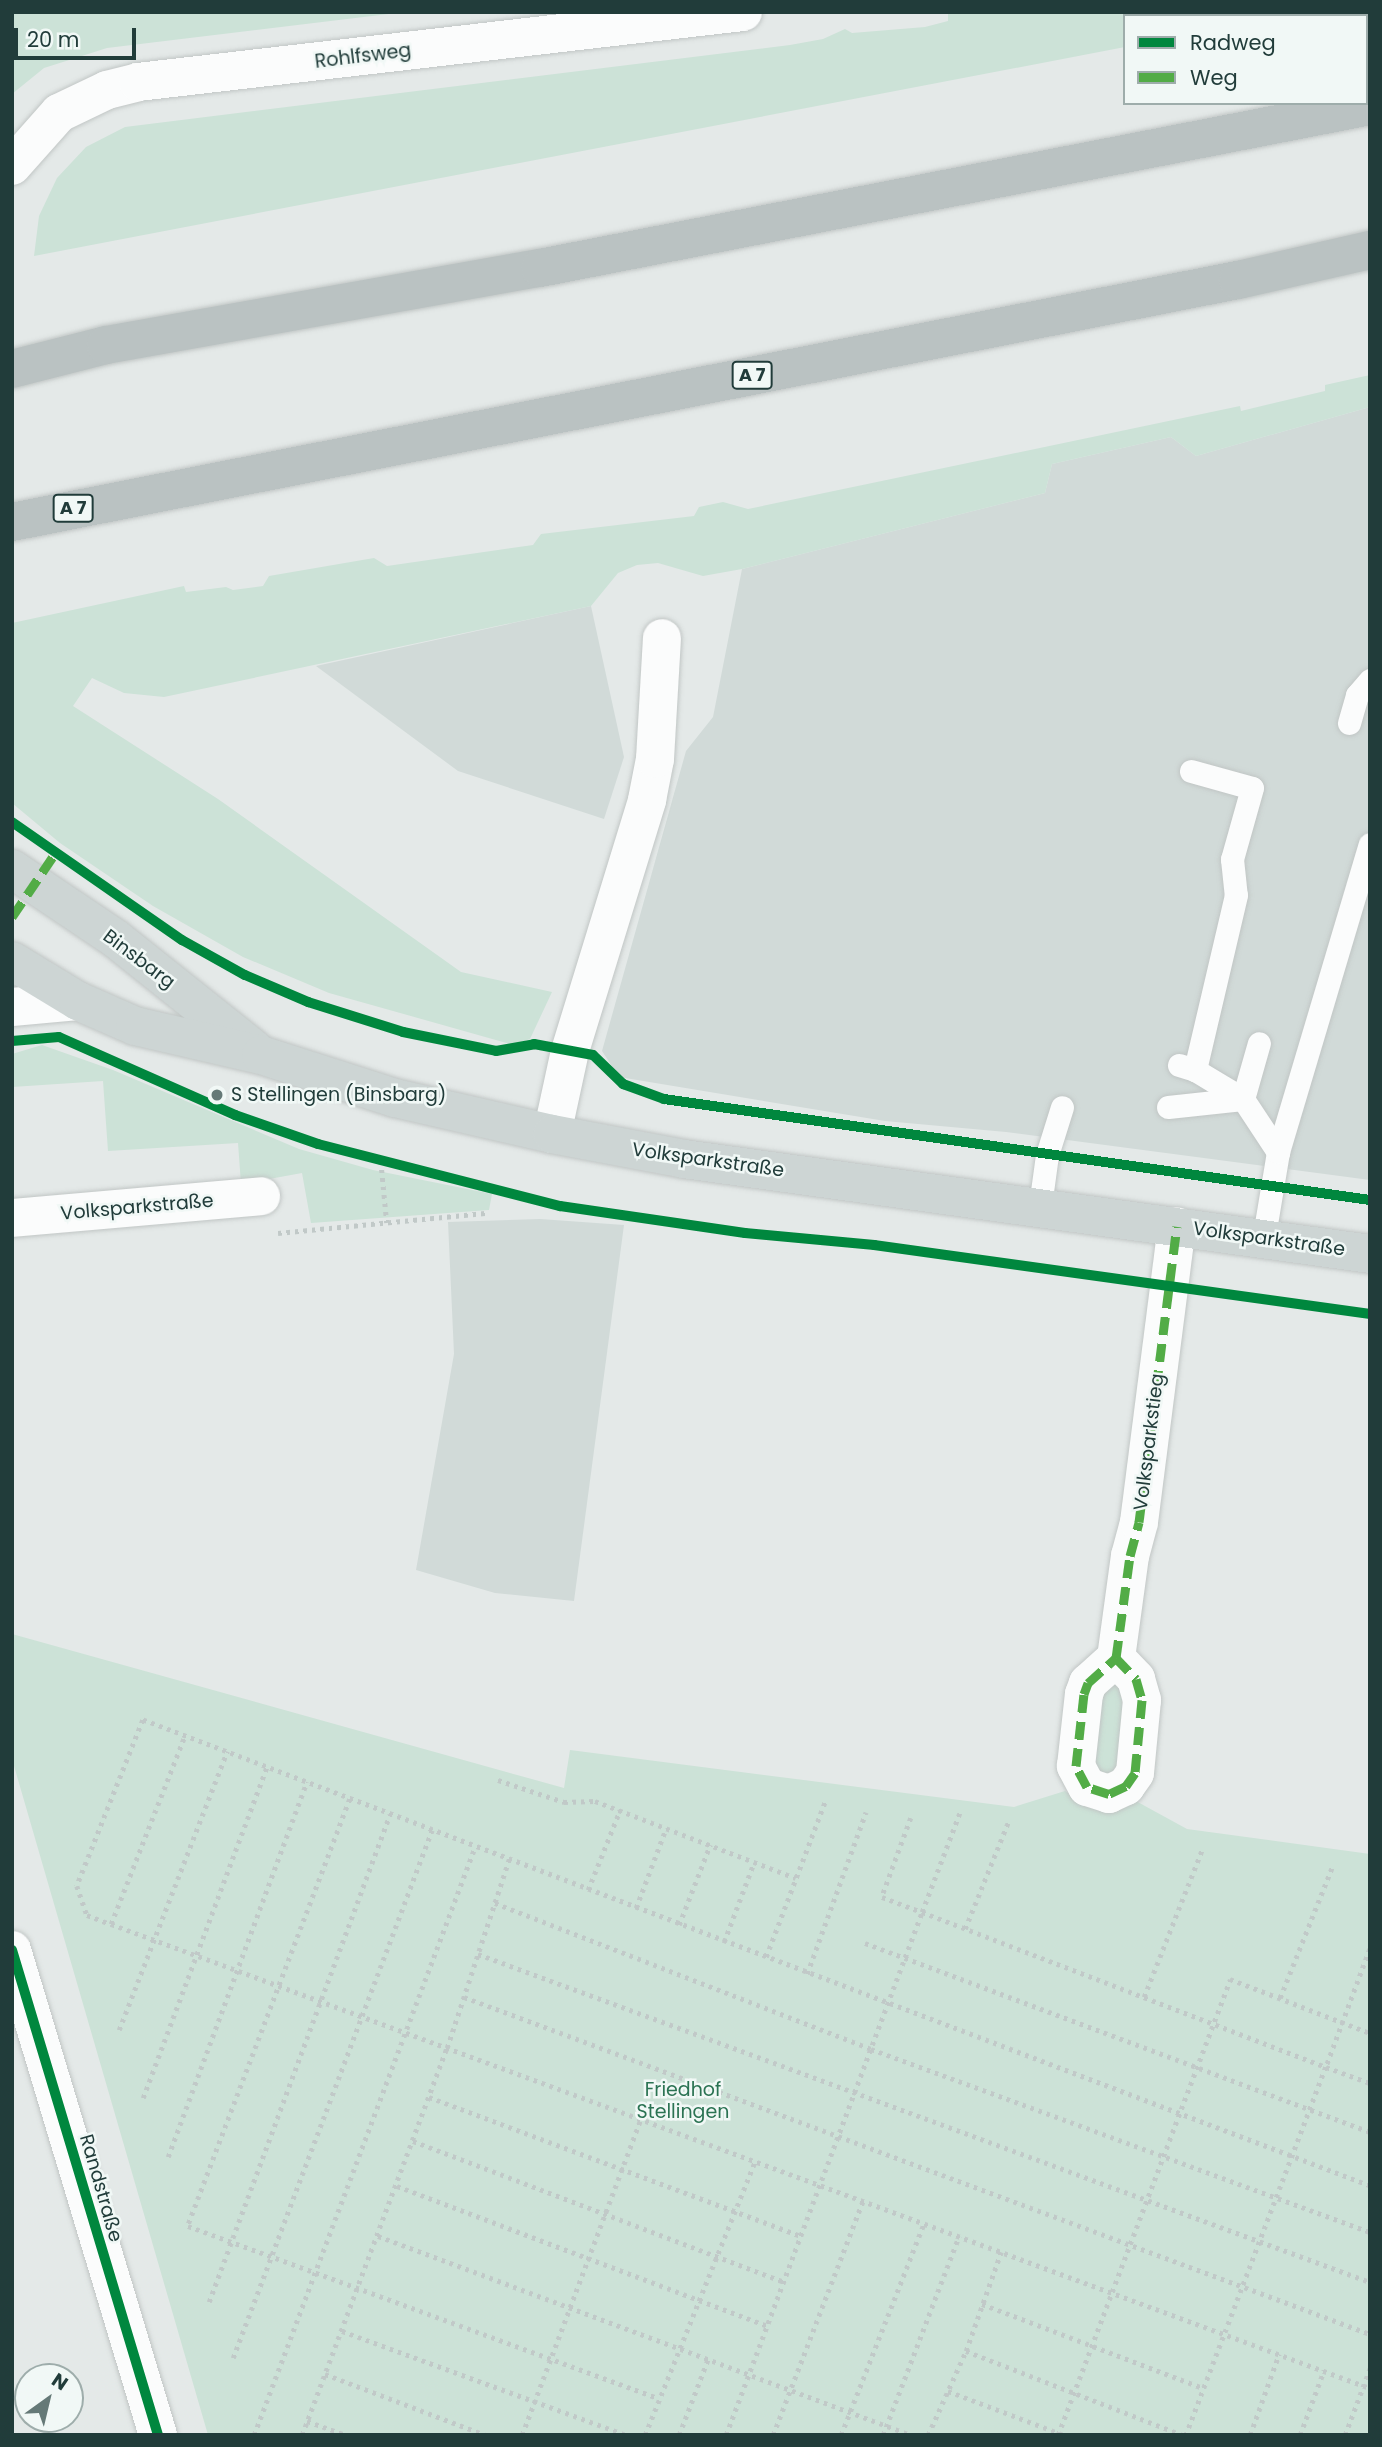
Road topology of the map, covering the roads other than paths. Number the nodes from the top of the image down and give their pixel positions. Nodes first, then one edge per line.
1 (743, 12) edge
2 (1370, 106) edge
3 (15, 155) edge
4 (1370, 250) edge
5 (12, 369) edge
6 (12, 522) edge
7 (662, 639) dead end
8 (1370, 680) edge
9 (1349, 723) dead end
10 (1191, 771) dead end
11 (1370, 844) edge
12 (12, 869) edge
13 (12, 961) edge
14 (78, 1001) junction
15 (12, 1007) edge
16 (1259, 1043) dead end
17 (261, 1055) junction
18 (1243, 1099) junction
19 (1062, 1107) dead end
20 (1168, 1107) dead end
21 (552, 1134) junction
22 (1278, 1152) junction
23 (261, 1196) dead end
24 (1040, 1206) junction
25 (12, 1218) edge
26 (1177, 1226) junction
27 (1264, 1236) junction
28 (1370, 1254) edge
29 (1116, 1658) dead end
30 (12, 1950) edge
31 (158, 2435) edge

1 - 3 street, Rohlfsweg
2 - 5 highway
4 - 6 highway, A 7
7 - 21 street
8 - 9 lane
10 - 18 lane
11 - 22 lane
12 - 17 main road, Binsbarg
13 - 14 main road, Binsbarg
14 - 15 street
14 - 17 main road, Binsbarg
16 - 18 lane
17 - 21 main road, Binsbarg
18 - 20 lane
18 - 22 lane
19 - 24 lane
21 - 24 main road, Volksparkstraße
22 - 27 lane
23 - 25 street, Volksparkstraße
24 - 26 main road, Volksparkstraße
26 - 27 main road, Volksparkstraße
26 - 29 street, Volksparkstieg
27 - 28 main road, Volksparkstraße
30 - 31 street, Randstraße

